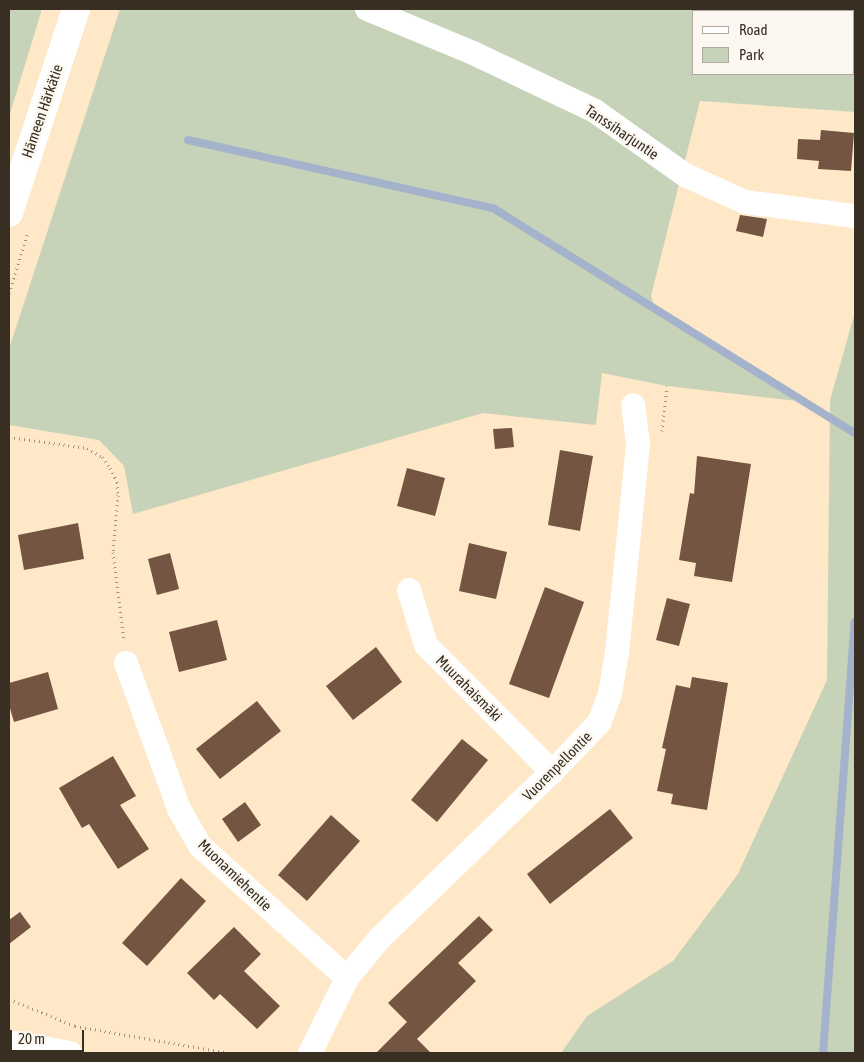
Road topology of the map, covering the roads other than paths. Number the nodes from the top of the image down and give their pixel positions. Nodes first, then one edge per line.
1 (76, 9) edge
2 (367, 9) edge
3 (9, 213) edge
4 (855, 216) edge
5 (633, 405) dead end
6 (408, 590) dead end
7 (126, 663) road end
8 (552, 772) junction
9 (347, 978) junction
10 (9, 1042) edge
11 (70, 1053) edge
12 (310, 1053) edge

1 - 3 main road, Hämeen Härkätie
2 - 4 street, Tanssiharjuntie
5 - 8 street, Vuorenpellontie
6 - 8 street, Muurahaismäki
7 - 9 street, Muonamiehentie
8 - 9 street, Vuorenpellontie
9 - 12 street, Vuorenpellontie
10 - 11 street

